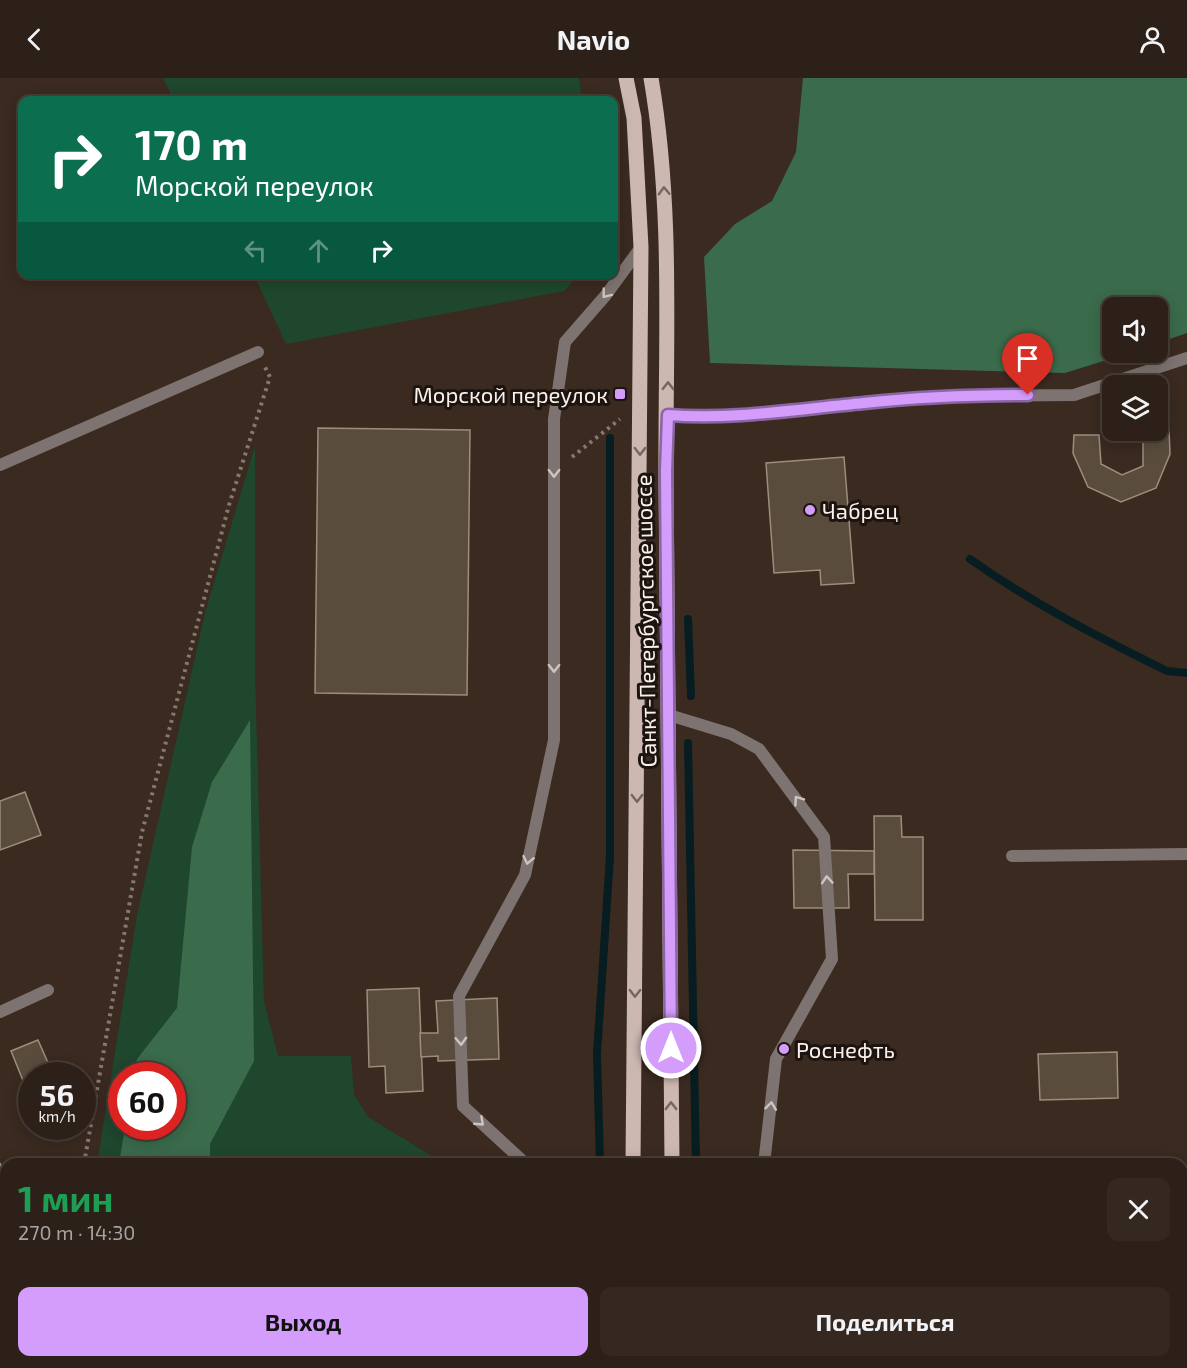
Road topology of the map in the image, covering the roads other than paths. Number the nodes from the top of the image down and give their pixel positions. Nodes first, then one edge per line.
1 (626, 78) edge
2 (651, 78) edge
3 (641, 247) junction
4 (258, 352) road end
5 (1187, 358) edge
6 (668, 415) junction
7 (0, 465) edge
8 (669, 715) junction
9 (1187, 854) edge
10 (1012, 856) dead end
11 (48, 990) dead end
12 (0, 1012) edge
13 (519, 1158) edge
14 (633, 1158) edge
15 (672, 1158) edge
16 (765, 1158) edge

1 - 3 main road, Санкт-Петербургское шоссе
6 -> 2 main road, Санкт-Петербургское шоссе
3 -> 13 street
3 -> 14 main road, Санкт-Петербургское шоссе
4 - 7 street
5 - 6 street
6 - 8 main road, Санкт-Петербургское шоссе
15 -> 8 main road, Санкт-Петербургское шоссе
16 -> 8 street
9 - 10 street
11 - 12 street

